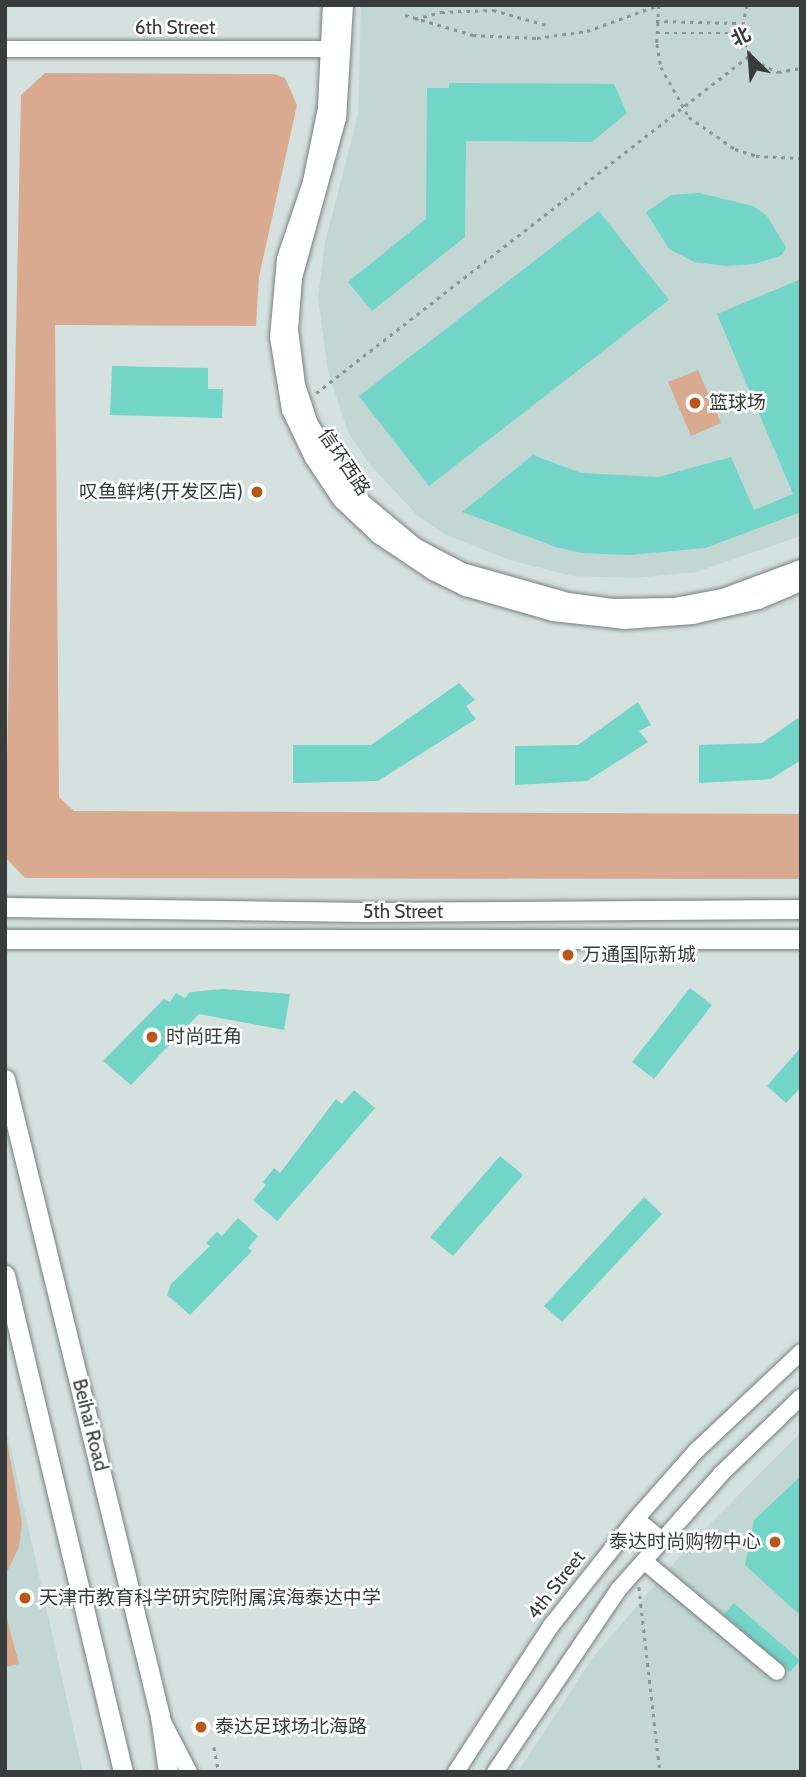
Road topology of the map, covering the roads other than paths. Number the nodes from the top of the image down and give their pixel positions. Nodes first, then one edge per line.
1 (331, 5) edge
2 (345, 5) edge
3 (5, 49) edge
4 (338, 49) junction
5 (801, 568) edge
6 (801, 583) edge
7 (801, 909) edge
8 (5, 910) edge
9 (5, 939) edge
10 (30, 939) junction
11 (801, 939) edge
12 (5, 945) edge
13 (5, 1079) edge
14 (5, 1275) edge
15 (800, 1355) edge
16 (801, 1397) edge
17 (636, 1519) junction
18 (662, 1540) junction
19 (640, 1564) junction
20 (777, 1672) dead end
21 (160, 1716) junction
22 (123, 1772) edge
23 (167, 1772) edge
24 (190, 1772) edge
25 (456, 1772) edge
26 (495, 1772) edge

1 - 4 street, 信环西路
2 - 4 street, 信环西路
3 - 4 street, 6th Street
4 - 5 street, 信环西路
4 - 6 street, 信环西路
7 - 8 main road, 5th Street
9 - 10 main road, 5th Street
10 - 11 main road, 5th Street
10 - 12 main road
13 - 21 main road, Beihai Road
14 - 22 main road
15 - 17 street, 4th Street
16 - 18 street
17 - 18 street
17 - 25 street, 4th Street
18 - 19 street
19 - 20 street
19 - 26 street
21 - 23 main road, Beihai Road
21 - 24 street

